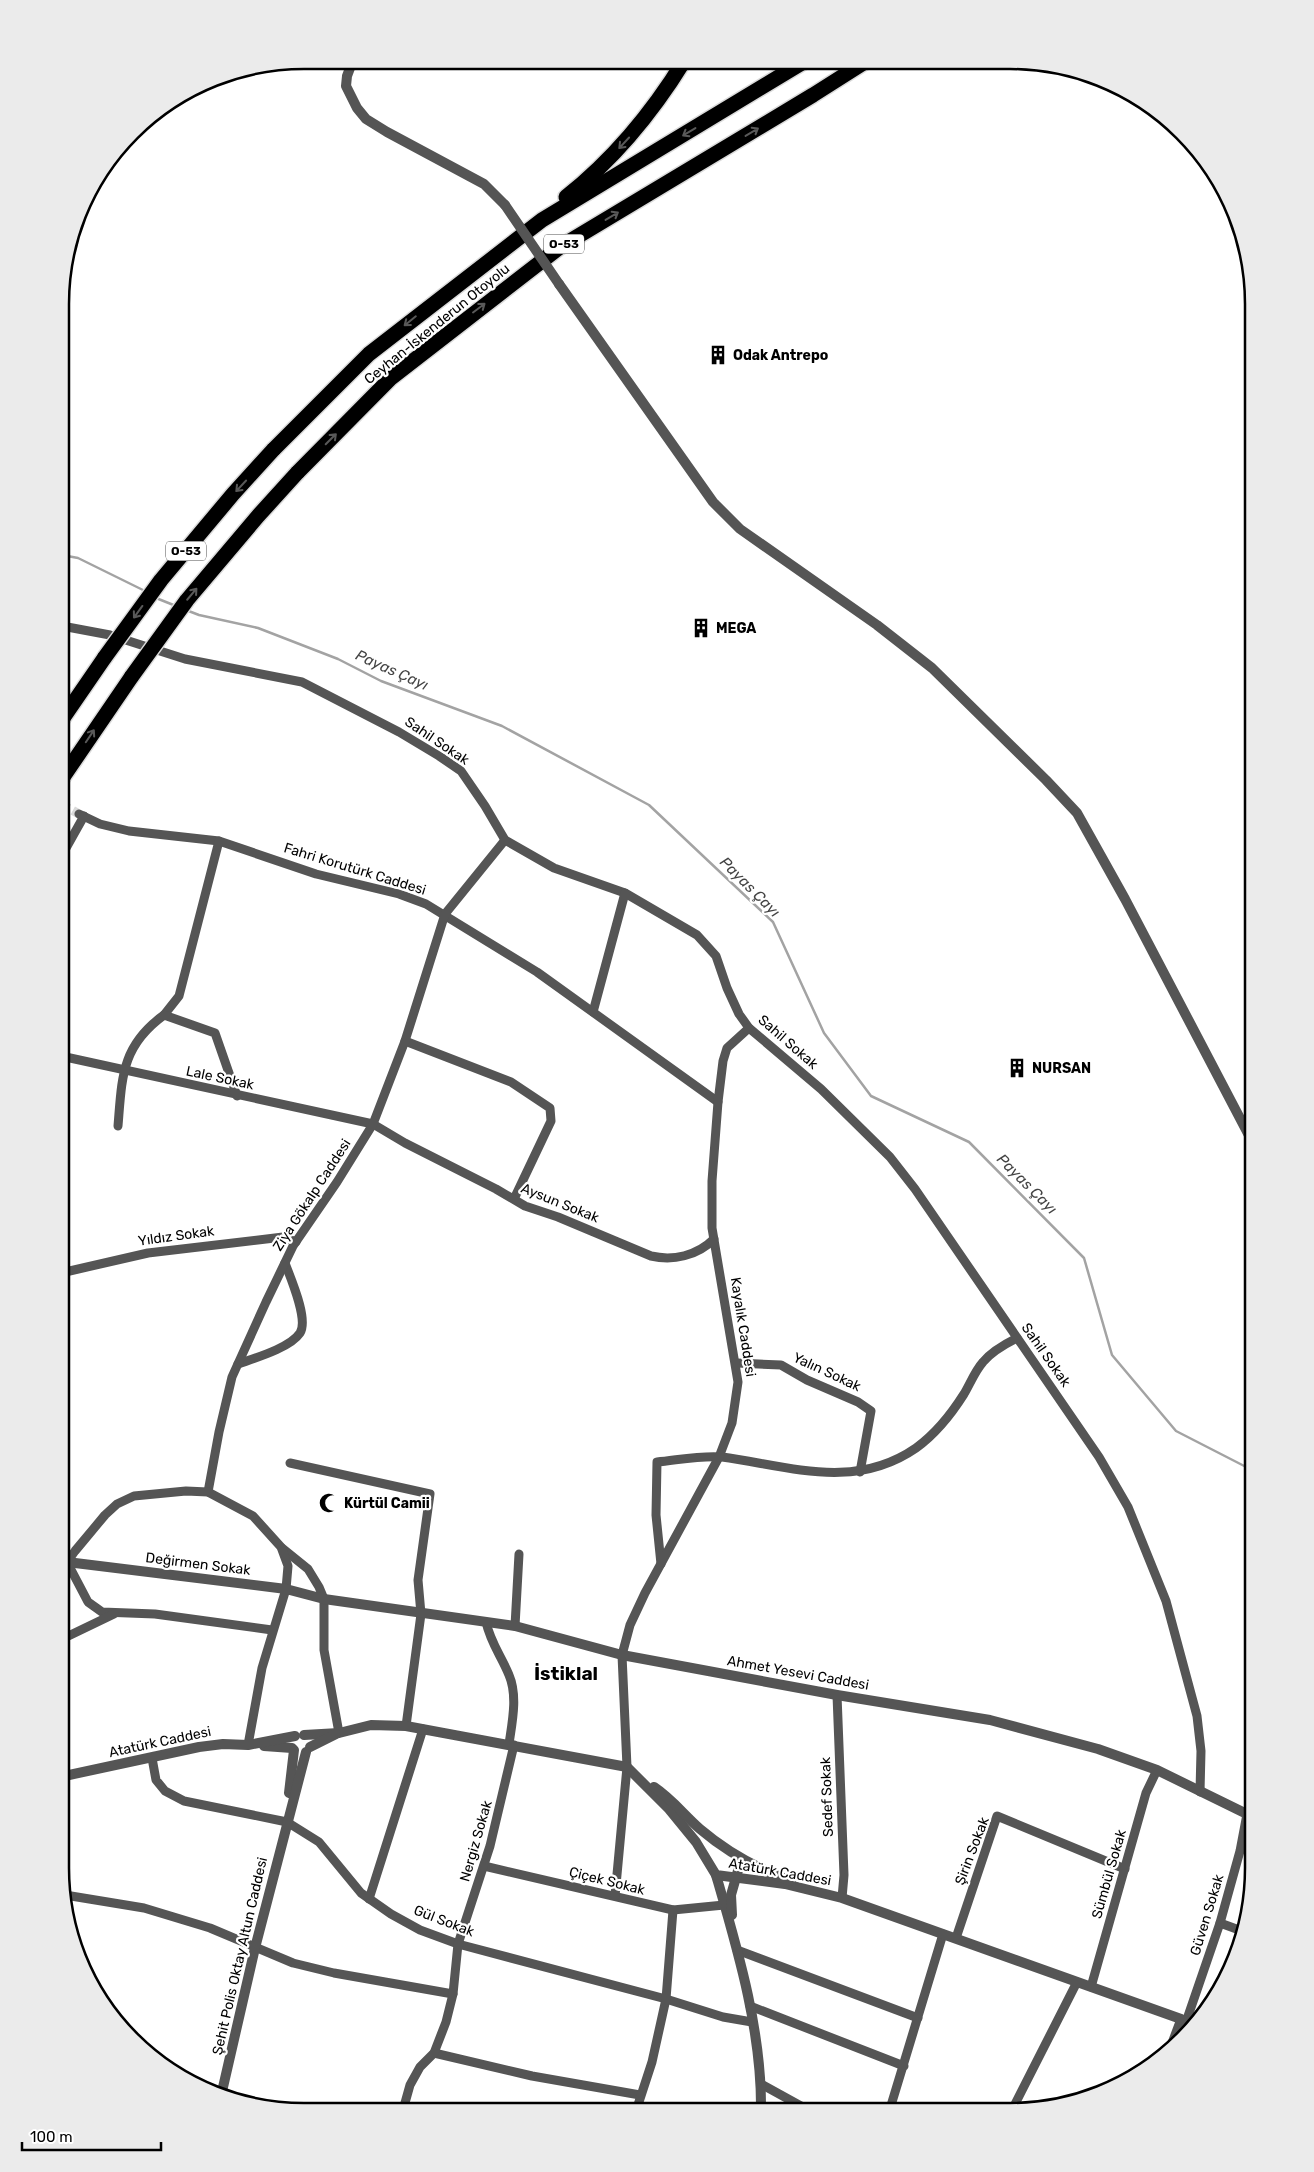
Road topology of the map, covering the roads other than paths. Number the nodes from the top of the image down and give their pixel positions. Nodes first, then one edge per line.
1 (350, 69) edge
2 (679, 69) edge
3 (794, 69) edge
4 (854, 69) edge
5 (864, 69) edge
6 (813, 95) junction
7 (433, 303) junction
8 (69, 627) edge
9 (69, 711) edge
10 (69, 768) edge
11 (505, 840) junction
12 (69, 841) edge
13 (219, 841) junction
14 (625, 892) junction
15 (445, 914) junction
16 (593, 1012) junction
17 (164, 1015) junction
18 (749, 1028) junction
19 (405, 1041) junction
20 (69, 1058) edge
21 (123, 1070) junction
22 (237, 1096) junction
23 (718, 1102) junction
24 (374, 1124) junction
25 (118, 1126) dead end
26 (1245, 1128) edge
27 (514, 1199) junction
28 (714, 1239) junction
29 (296, 1242) junction
30 (285, 1263) junction
31 (69, 1271) edge
32 (1017, 1338) junction
33 (736, 1363) junction
34 (238, 1364) junction
35 (720, 1457) junction
36 (290, 1464) dead end
37 (860, 1472) junction
38 (208, 1492) junction
39 (281, 1547) junction
40 (520, 1554) dead end
41 (69, 1561) edge
42 (69, 1562) edge
43 (69, 1564) edge
44 (661, 1564) junction
45 (286, 1589) junction
46 (324, 1599) junction
47 (115, 1614) junction
48 (421, 1614) junction
49 (486, 1622) junction
50 (515, 1626) junction
51 (272, 1630) junction
52 (69, 1636) edge
53 (622, 1655) junction
54 (837, 1695) junction
55 (406, 1726) junction
56 (423, 1729) junction
57 (339, 1733) junction
58 (300, 1735) junction
59 (248, 1745) junction
60 (511, 1745) junction
61 (293, 1749) junction
62 (308, 1750) junction
63 (152, 1758) junction
64 (626, 1767) junction
65 (1157, 1770) junction
66 (69, 1775) edge
67 (1200, 1792) junction
68 (1245, 1814) edge
69 (287, 1822) junction
70 (1245, 1834) edge
71 (728, 1849) junction
72 (738, 1858) junction
73 (484, 1866) junction
74 (710, 1866) junction
75 (1125, 1869) junction
76 (716, 1875) junction
77 (736, 1878) junction
78 (71, 1896) edge
79 (615, 1896) junction
80 (842, 1898) junction
81 (369, 1899) junction
82 (724, 1905) junction
83 (672, 1910) junction
84 (1220, 1923) junction
85 (1237, 1929) edge
86 (943, 1934) junction
87 (956, 1938) junction
88 (458, 1944) junction
89 (736, 1945) junction
90 (255, 1948) junction
91 (1077, 1982) junction
92 (1091, 1987) junction
93 (453, 1994) junction
94 (666, 1999) junction
95 (750, 2006) junction
96 (918, 2018) junction
97 (752, 2022) junction
98 (1187, 2022) edge
99 (434, 2052) junction
100 (904, 2066) junction
101 (761, 2084) junction
102 (222, 2088) edge
103 (640, 2095) junction
104 (405, 2103) edge
105 (638, 2103) edge
106 (760, 2103) edge
107 (794, 2103) edge
108 (892, 2103) edge
109 (1016, 2103) edge

1 - 26 street, bridge
2 -> 7 highway
3 -> 7 highway, Ceyhan-İskenderun Otoyolu / O-53
4 - 6 highway, Ceyhan-İskenderun Otoyolu / O-53
5 - 6 highway
10 -> 6 highway, Ceyhan-İskenderun Otoyolu / O-53, bridge
7 -> 9 highway, Ceyhan-İskenderun Otoyolu / O-53, bridge
8 - 11 street, Sahil Sokak
11 - 14 street, Sahil Sokak
11 - 15 street
12 - 13 street, Fahri Korutürk Caddesi
13 - 15 street, Fahri Korutürk Caddesi
13 - 17 street
14 - 16 street
14 - 18 street, Sahil Sokak
15 - 16 street, Fahri Korutürk Caddesi
15 - 19 street, Ziya Gökalp Caddesi
16 - 23 street, Fahri Korutürk Caddesi
17 - 21 street
17 - 22 street
18 - 23 street, Kayalık Caddesi
18 - 32 street, Sahil Sokak
19 - 24 street, Ziya Gökalp Caddesi
19 - 27 street
20 - 21 street, Lale Sokak
21 - 22 street, Lale Sokak
21 - 25 street
22 - 24 street, Lale Sokak
23 - 28 street, Kayalık Caddesi
24 - 27 street, Aysun Sokak
24 - 29 street, Ziya Gökalp Caddesi
27 - 28 street, Aysun Sokak
28 - 33 street, Kayalık Caddesi
29 - 30 street, Ziya Gökalp Caddesi
29 - 31 street, Yıldız Sokak
30 - 34 street, Ziya Gökalp Caddesi
30 - 34 street
32 - 37 street
32 - 67 street, Sahil Sokak
33 - 35 street, Kayalık Caddesi
33 - 37 street, Yalın Sokak
34 - 38 street, Ziya Gökalp Caddesi
35 - 37 street
35 - 44 street, Kayalık Caddesi
35 - 44 street
36 - 48 street
38 - 39 street
38 - 41 street
39 - 45 street
39 - 46 street
40 - 50 street
42 - 45 street, Değirmen Sokak
43 - 47 street
44 - 53 street, Kayalık Caddesi
45 - 46 street, Değirmen Sokak
45 - 51 street
46 - 48 street, Ahmet Yesevi Caddesi
46 - 57 street
47 - 51 street
47 - 52 street
48 - 49 street, Ahmet Yesevi Caddesi
48 - 55 street
49 - 50 street, Ahmet Yesevi Caddesi
49 - 60 street, Nergiz Sokak
50 - 53 street, Ahmet Yesevi Caddesi
51 - 59 street
53 - 54 street, Ahmet Yesevi Caddesi
53 - 64 street, Kayalık Caddesi
54 - 65 street, Ahmet Yesevi Caddesi
54 - 80 street, Sedef Sokak
55 - 56 street, Atatürk Caddesi
55 - 57 street, Atatürk Caddesi
56 - 60 street, Atatürk Caddesi
56 - 81 street
57 - 58 street, Atatürk Caddesi
57 - 62 street
58 - 59 street, Atatürk Caddesi
58 - 61 street
58 - 62 street
59 - 61 street
59 - 63 street, Atatürk Caddesi
60 - 64 street, Atatürk Caddesi
60 - 73 street, Nergiz Sokak
61 - 62 street
61 - 69 street, Şehit Polis Oktay Altun Caddesi
62 - 69 street, Şehit Polis Oktay Altun Caddesi
63 - 66 street, Atatürk Caddesi
63 - 69 street, Gül Sokak
64 - 71 street
64 - 74 street, Atatürk Caddesi
64 - 79 street, Kayalık Caddesi
65 - 67 street, Ahmet Yesevi Caddesi
65 - 75 street, Sümbül Sokak
67 - 68 street, Ahmet Yesevi Caddesi
69 - 81 street, Gül Sokak
69 - 90 street, Şehit Polis Oktay Altun Caddesi
70 - 84 street, Güven Sokak
71 - 72 street
71 - 74 street
72 - 77 street
72 - 80 street
73 - 79 street, Çiçek Sokak
73 - 88 street, Nergiz Sokak
74 - 76 street, Atatürk Caddesi
75 - 87 street, Şirin Sokak
75 - 92 street, Sümbül Sokak
76 - 77 street, Atatürk Caddesi
76 - 82 street
77 - 80 street, Atatürk Caddesi
77 - 89 street
78 - 90 street
79 - 83 street, Çiçek Sokak
80 - 86 street, Atatürk Caddesi
81 - 88 street, Gül Sokak
82 - 83 street, Çiçek Sokak
82 - 89 street
83 - 94 street
84 - 85 street
84 - 98 street, Güven Sokak
86 - 87 street, Atatürk Caddesi
86 - 96 street
87 - 91 street, Atatürk Caddesi
88 - 93 street, Nergiz Sokak
88 - 94 street, Gül Sokak
89 - 95 street
89 - 96 street
90 - 93 street
90 - 102 street, Şehit Polis Oktay Altun Caddesi
91 - 92 street, Atatürk Caddesi
91 - 109 street
92 - 98 street, Atatürk Caddesi
93 - 99 street, Nergiz Sokak
94 - 97 street, Gül Sokak
94 - 103 street
95 - 97 street
95 - 100 street
96 - 100 street
97 - 101 street
99 - 103 street
99 - 104 street, Nergiz Sokak
100 - 108 street
101 - 106 street
101 - 107 street
103 - 105 street

